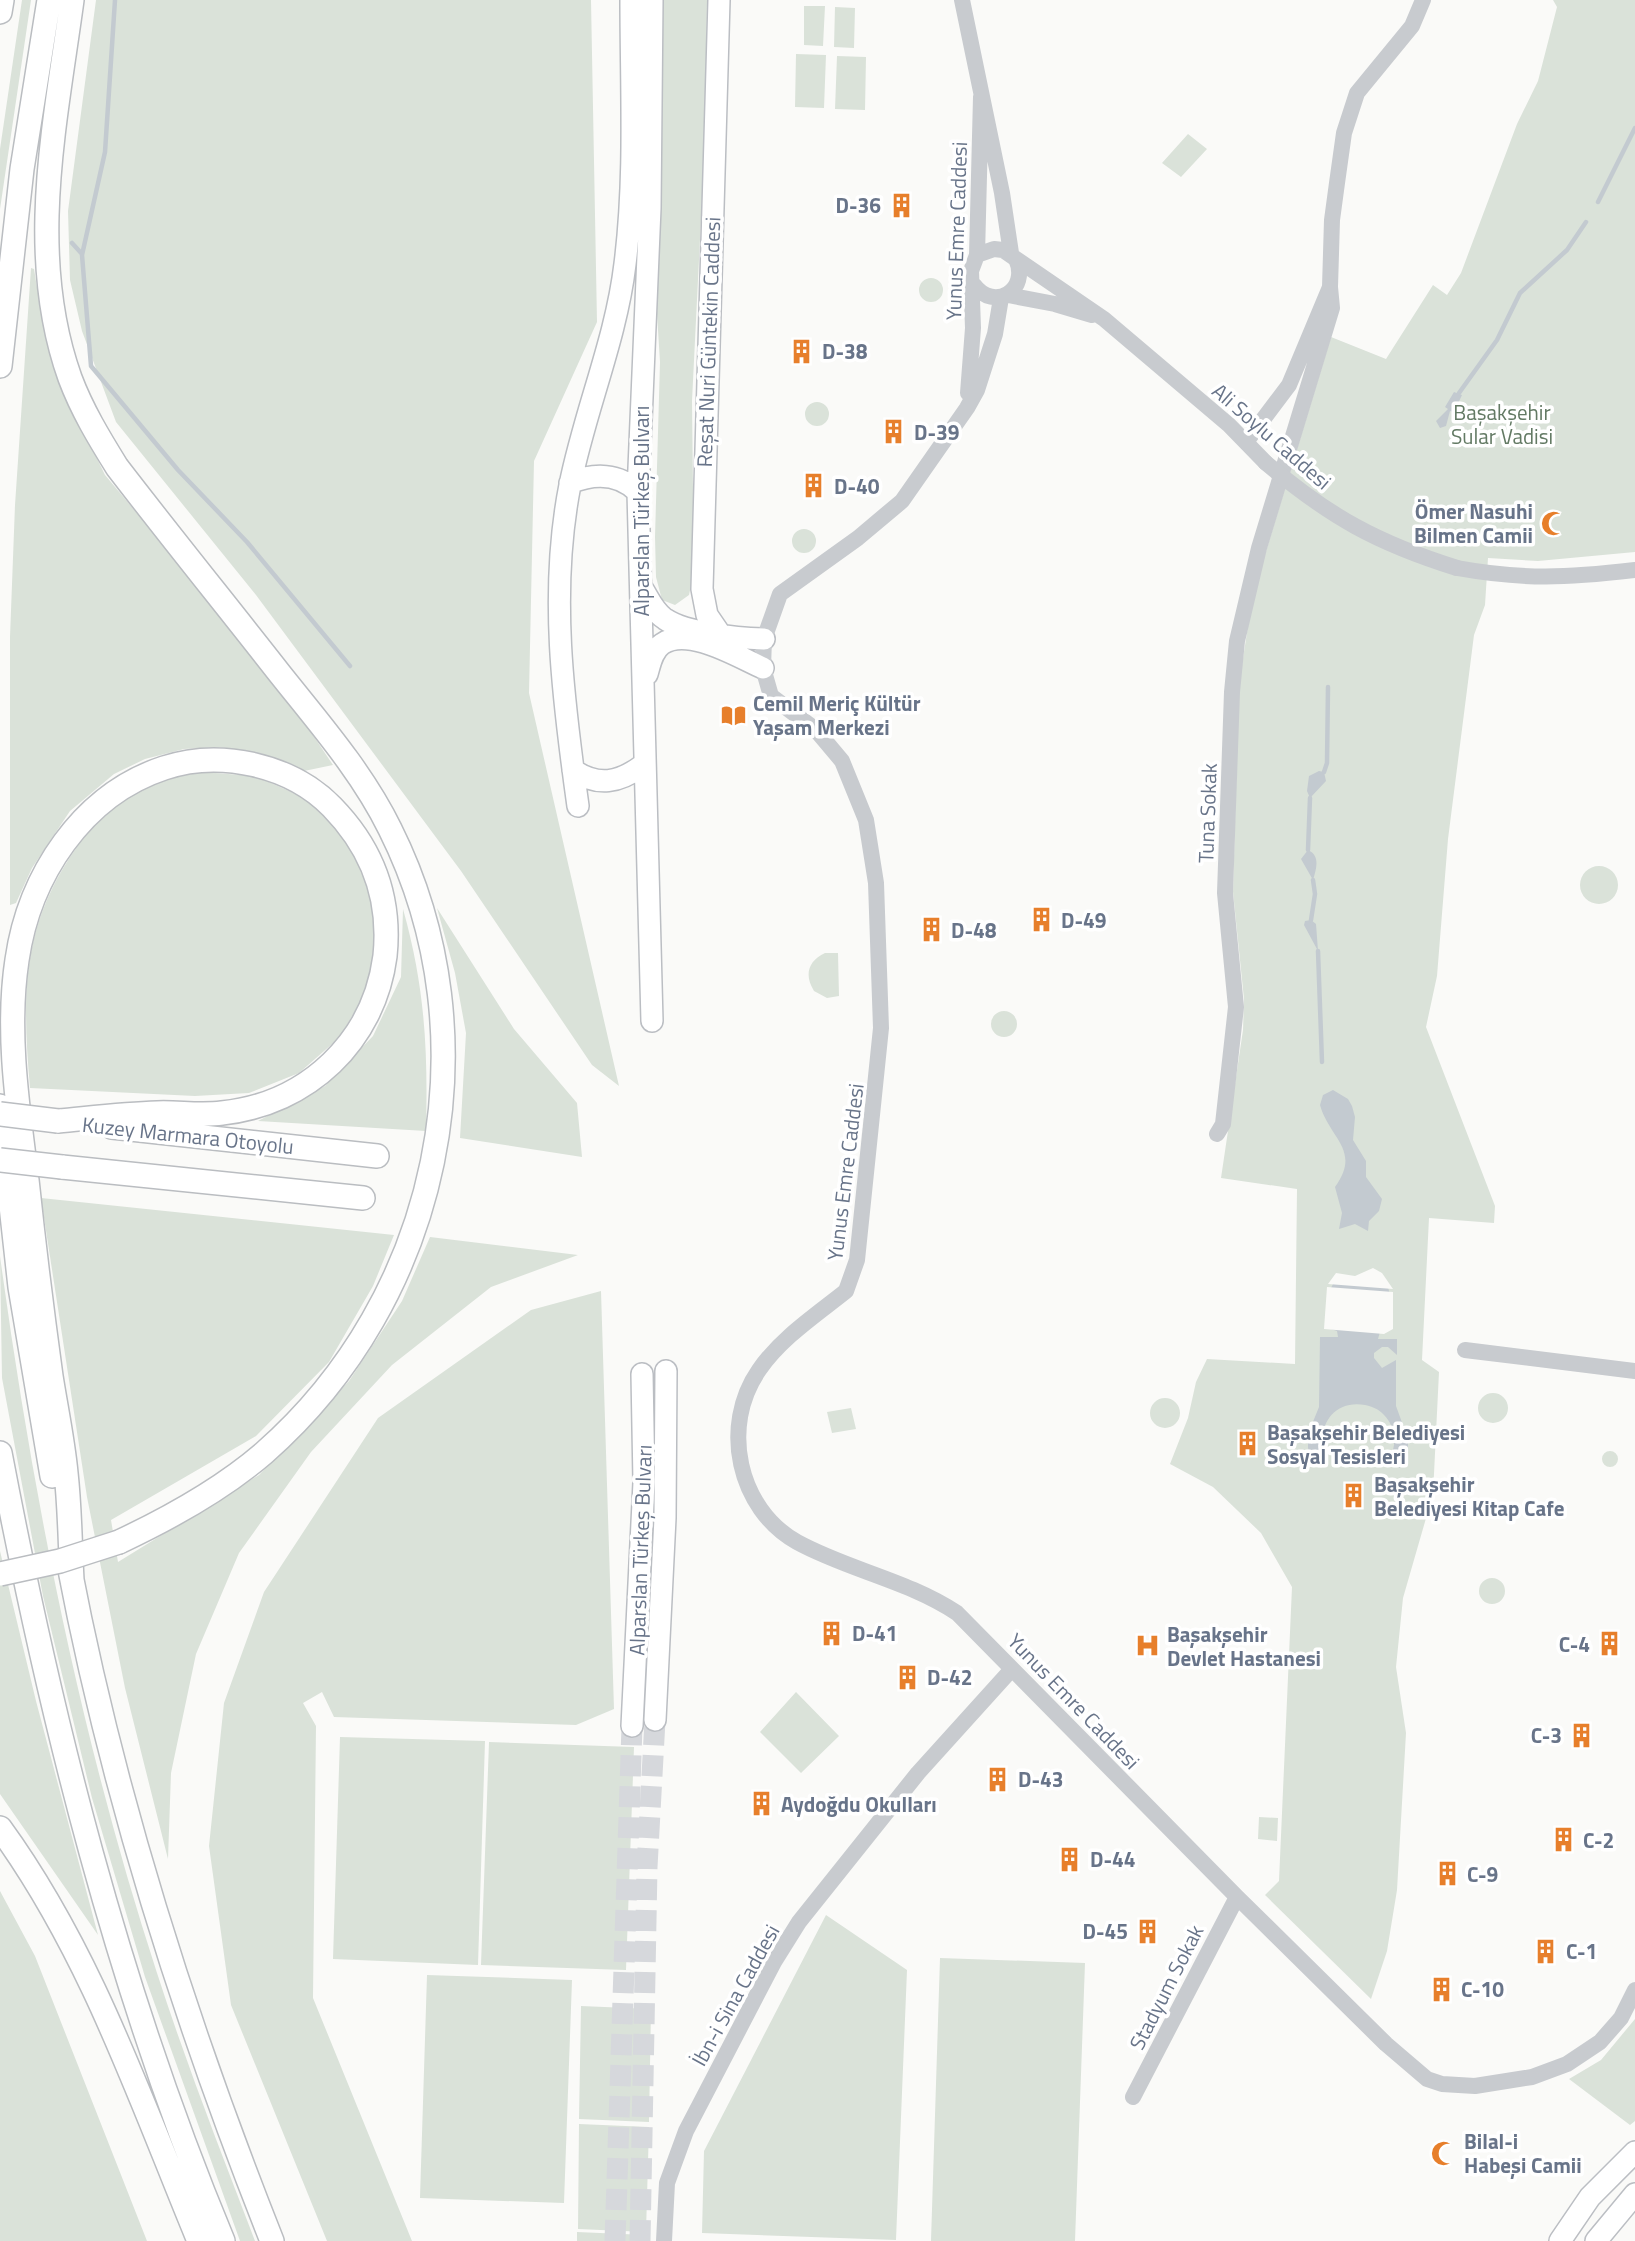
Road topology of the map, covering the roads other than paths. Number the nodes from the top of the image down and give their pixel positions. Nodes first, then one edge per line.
1 (2, 0) edge
2 (49, 0) edge
3 (72, 0) edge
4 (631, 0) edge
5 (652, 0) edge
6 (719, 0) edge
7 (962, 0) edge
8 (1423, 0) edge
9 (0, 12) edge
10 (981, 97) junction
11 (977, 255) junction
12 (1014, 256) junction
13 (974, 285) junction
14 (1330, 287) junction
15 (1004, 297) junction
16 (1104, 319) junction
17 (0, 366) edge
18 (967, 408) junction
19 (1246, 442) junction
20 (570, 483) junction
21 (638, 492) junction
22 (1635, 570) edge
23 (641, 586) junction
24 (702, 589) junction
25 (655, 611) junction
26 (764, 639) junction
27 (719, 640) junction
28 (763, 668) junction
29 (642, 688) junction
30 (643, 765) junction
31 (573, 770) junction
32 (578, 806) dead end
33 (652, 1021) dead end
34 (0, 1106) edge
35 (0, 1114) edge
36 (58, 1121) junction
37 (1217, 1134) dead end
38 (377, 1156) dead end
39 (0, 1160) edge
40 (363, 1198) dead end
41 (1465, 1350) dead end
42 (666, 1371) dead end
43 (1635, 1371) edge
44 (642, 1374) dead end
45 (0, 1453) edge
46 (0, 1574) edge
47 (72, 1580) junction
48 (1012, 1669) junction
49 (655, 1720) tunnel mouth
50 (632, 1726) tunnel mouth
51 (0, 1828) edge
52 (1237, 1897) junction
53 (1635, 1990) edge
54 (1133, 2097) dead end
55 (1635, 2152) edge
56 (1635, 2194) edge
57 (199, 2241) edge
58 (223, 2241) edge
59 (272, 2241) edge
60 (664, 2241) edge
61 (1560, 2241) edge
62 (1596, 2241) edge

1 - 9 highway
2 - 17 highway
3 - 46 highway, bridge
4 - 20 main road
5 - 21 main road, Alparslan Türkeş Bulvarı
6 - 24 main road, Reşat Nuri Güntekin Caddesi
7 - 10 street, Yunus Emre Caddesi
8 - 14 street, Tuna Sokak
10 - 11 street, Yunus Emre Caddesi
10 - 12 street, Yunus Emre Caddesi
11 - 12 street
11 - 13 street, Yunus Emre Caddesi
12 - 15 street, Yunus Emre Caddesi
12 - 16 street, Ali Soylu Caddesi
13 - 15 street
13 - 18 street, Yunus Emre Caddesi
14 - 19 street
14 - 37 street, Tuna Sokak
15 - 16 street, Ali Soylu Caddesi
15 - 18 street, Yunus Emre Caddesi
16 - 19 street, Ali Soylu Caddesi
18 - 26 street, Yunus Emre Caddesi
19 - 22 street, Ali Soylu Caddesi, bridge
20 - 21 main road
20 - 31 main road
21 - 23 main road, Alparslan Türkeş Bulvarı
23 - 25 main road
23 - 29 main road, Alparslan Türkeş Bulvarı
24 - 25 main road
24 - 27 main road, Reşat Nuri Güntekin Caddesi
25 - 27 main road
26 - 27 main road
26 - 28 street, Yunus Emre Caddesi
27 - 28 main road
27 - 29 main road
28 - 48 street, Yunus Emre Caddesi
29 - 30 main road, Alparslan Türkeş Bulvarı
30 - 31 main road
30 - 33 main road, Alparslan Türkeş Bulvarı
31 - 32 main road
34 - 47 highway
35 - 36 highway, Kuzey Marmara Otoyolu, bridge
36 - 38 highway, Kuzey Marmara Otoyolu
36 - 47 highway
39 - 40 highway, bridge
41 - 43 street
42 - 49 main road, Alparslan Türkeş Bulvarı
44 - 50 main road, Alparslan Türkeş Bulvarı
45 - 58 highway
47 - 59 highway
48 - 52 street, Yunus Emre Caddesi
48 - 60 street, İbn-i Sina Caddesi
51 - 57 highway
52 - 53 street, Yunus Emre Caddesi
52 - 54 street, Stadyum Sokak
55 - 61 main road
56 - 62 main road

